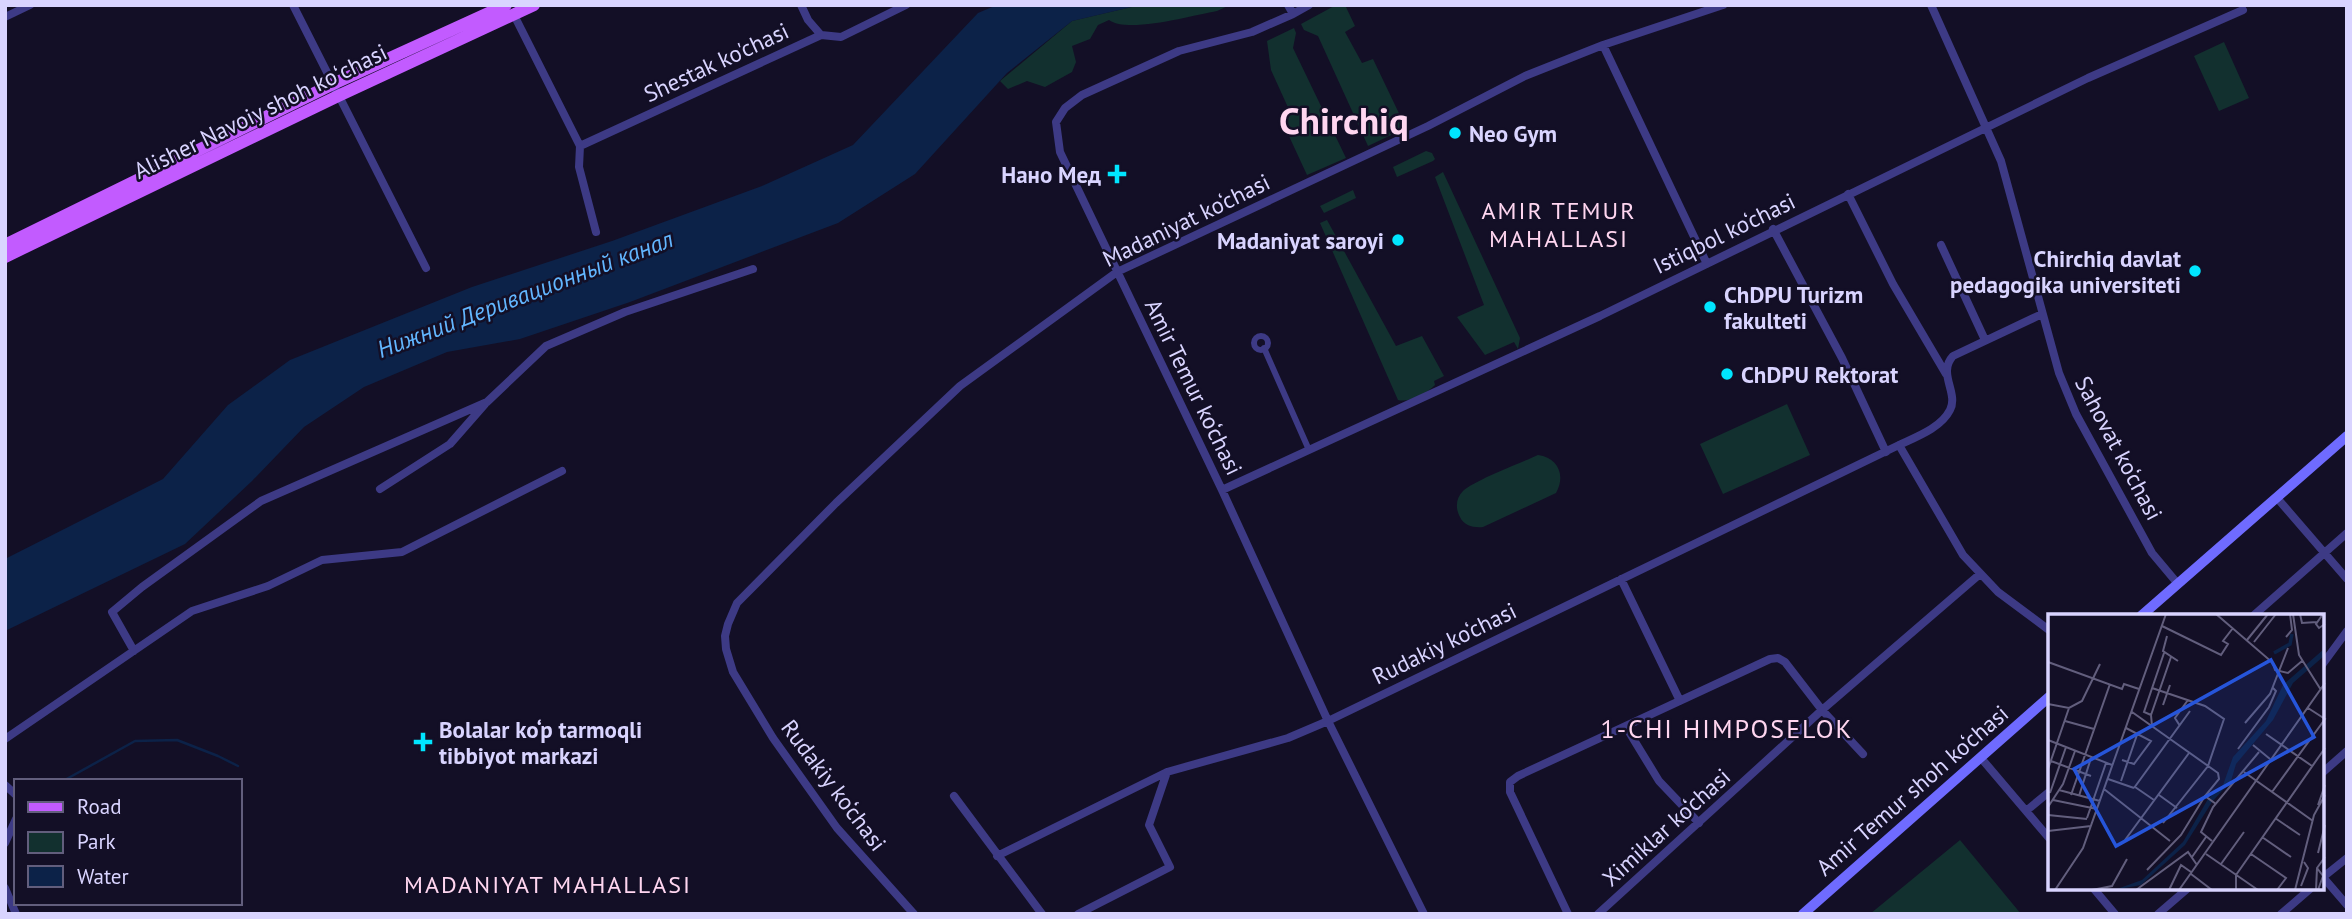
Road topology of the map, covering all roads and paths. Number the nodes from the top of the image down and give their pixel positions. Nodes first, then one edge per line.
1 (30, 5) edge
2 (293, 5) edge
3 (534, 5) edge
4 (801, 5) edge
5 (906, 5) edge
6 (1309, 5) edge
7 (1723, 5) edge
8 (1931, 5) edge
9 (1290, 9) edge
10 (510, 10) edge
11 (2243, 10) dead end
12 (5, 17) edge
13 (821, 35) junction
14 (1603, 45) junction
15 (336, 90) junction
16 (1988, 128) junction
17 (580, 146) junction
18 (1848, 194) junction
19 (1773, 229) junction
20 (596, 232) dead end
21 (5, 245) edge
22 (1941, 245) dead end
23 (5, 257) edge
24 (1707, 264) junction
25 (426, 268) dead end
26 (753, 269) dead end
27 (1117, 272) junction
28 (2042, 314) junction
29 (1985, 340) junction
30 (1264, 348) dead end
31 (1946, 374) junction
32 (487, 402) junction
33 (2346, 439) edge
34 (1899, 445) junction
35 (1309, 450) junction
36 (1886, 452) junction
37 (562, 471) dead end
38 (380, 489) dead end
39 (1223, 490) junction
40 (2277, 498) junction
41 (2347, 533) edge
42 (2324, 554) junction
43 (1980, 574) junction
44 (1621, 579) junction
45 (2347, 579) edge
46 (2178, 584) junction
47 (2143, 614) edge
48 (2255, 614) edge
49 (2048, 629) edge
50 (2347, 631) edge
51 (134, 651) junction
52 (2324, 662) edge
53 (733, 672) joint
54 (2048, 698) edge
55 (1681, 701) junction
56 (1822, 710) junction
57 (1328, 721) junction
58 (1626, 727) junction
59 (5, 739) edge
60 (2347, 751) edge
61 (1863, 754) dead end
62 (1981, 758) junction
63 (2324, 771) edge
64 (1167, 772) junction
65 (2048, 793) edge
66 (954, 796) dead end
67 (2026, 811) junction
68 (14, 823) edge
69 (1699, 824) junction
70 (2048, 837) edge
71 (5, 843) edge
72 (998, 856) junction
73 (2347, 858) edge
74 (2324, 877) edge
75 (2324, 879) edge
76 (5, 888) edge
77 (2096, 891) edge
78 (2185, 891) edge
79 (2307, 891) edge
80 (2347, 905) edge
81 (16, 914) edge
82 (914, 914) edge
83 (1042, 914) edge
84 (1078, 914) edge
85 (1424, 914) edge
86 (1568, 914) edge
87 (1598, 914) edge
88 (1803, 914) edge
89 (2115, 914) edge
90 (2158, 914) edge
91 (2281, 914) edge

1 - 12 street
2 - 15 street
3 - 10 main road, Alisher Navoiy shoh koʻchasi
4 - 13 street
5 - 13 street, Shestak ko'chasi
6 - 9 street, Amir Temur ko‘chasi
7 - 14 street, Madaniyat ko‘chasi
8 - 16 street, Sahovat ko‘chasi
9 - 27 street, Amir Temur ko‘chasi
10 - 15 main road, Alisher Navoiy shoh koʻchasi
10 - 17 street
11 - 16 street, Istiqbol ko‘chasi
13 - 17 street, Shestak ko'chasi
14 - 24 street
14 - 27 street, Madaniyat ko‘chasi
15 - 21 main road, Alisher Navoiy shoh koʻchasi
15 - 23 main road, Alisher Navoiy shoh koʻchasi
15 - 25 street
16 - 18 street, Istiqbol ko‘chasi
16 - 28 street, Sahovat ko‘chasi
17 - 20 street
18 - 19 street, Istiqbol ko‘chasi
18 - 31 street
19 - 24 street, Istiqbol ko‘chasi
19 - 36 street
22 - 29 street
24 - 35 street, Istiqbol ko‘chasi
26 - 32 street
27 - 39 street, Amir Temur ko‘chasi
27 - 53 street, Madaniyat ko‘chasi
28 - 29 street
28 - 46 street, Sahovat ko‘chasi
29 - 31 street
30 - 35 street
31 - 34 street, Rudakiy ko‘chasi
32 - 38 street
32 - 51 street
33 - 40 main road
34 - 36 street, Rudakiy ko‘chasi
34 - 43 street
35 - 39 street, Istiqbol ko‘chasi
36 - 44 street, Rudakiy ko‘chasi
37 - 51 street
39 - 57 street, Amir Temur ko‘chasi
40 - 42 street
40 - 46 main road
41 - 42 street
42 - 45 street
42 - 48 street
43 - 49 street
43 - 56 street, Ximiklar ko‘chasi
44 - 55 street
44 - 57 street, Rudakiy ko‘chasi
46 - 47 main road
50 - 52 street
51 - 59 street
53 - 82 street, Rudakiy ko‘chasi
54 - 62 main road, Amir Temur shoh ko‘chasi
55 - 56 street
55 - 58 street
56 - 61 street
56 - 69 street, Ximiklar ko‘chasi
57 - 64 street, Rudakiy ko‘chasi
57 - 85 street, Amir Temur ko‘chasi
58 - 69 street
58 - 86 street
60 - 63 street
62 - 67 street
62 - 88 main road, Amir Temur shoh ko‘chasi
64 - 72 street, Rudakiy ko‘chasi
64 - 84 street
65 - 67 street
66 - 72 street
67 - 70 street
68 - 71 street
69 - 87 street, Ximiklar ko‘chasi
72 - 83 street
73 - 74 street
75 - 80 street
76 - 81 street
77 - 89 street
78 - 90 street
79 - 91 street

